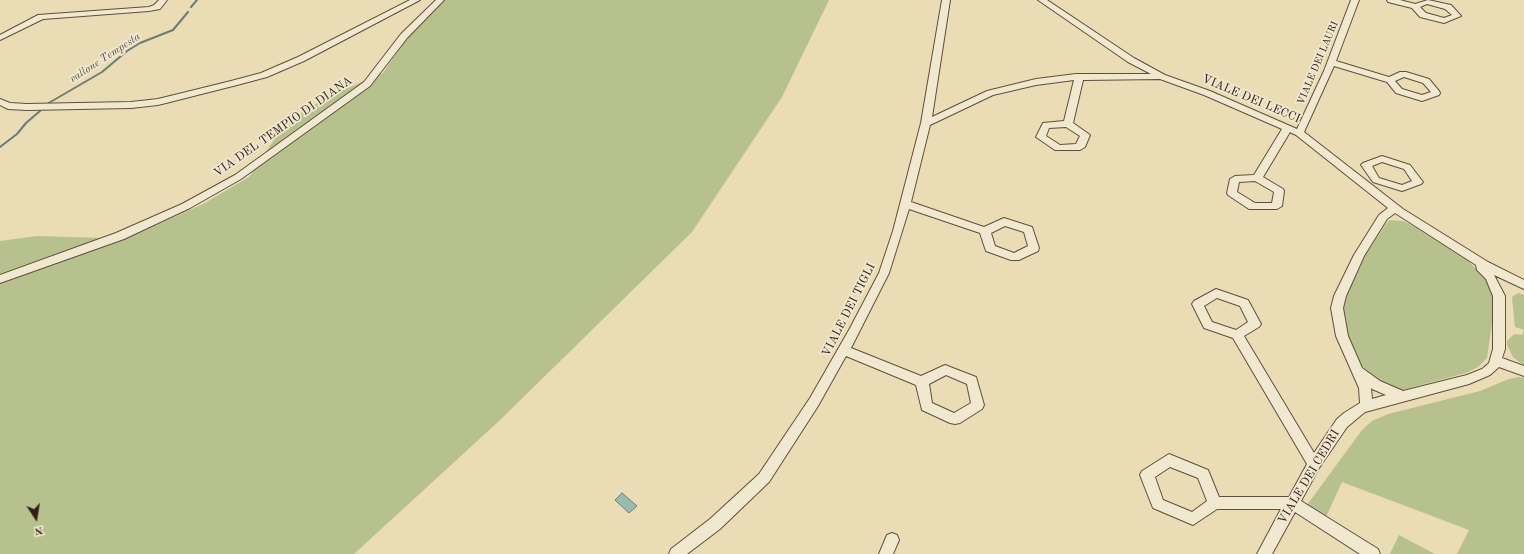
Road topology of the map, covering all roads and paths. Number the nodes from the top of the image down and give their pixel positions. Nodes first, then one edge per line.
1 (163, 0) edge
2 (416, 0) edge
3 (440, 0) edge
4 (946, 0) edge
5 (1042, 0) edge
6 (1355, 0) edge
7 (1391, 0) edge
8 (1415, 6) dead end
9 (0, 38) edge
10 (1331, 62) junction
11 (1080, 77) junction
12 (1162, 77) junction
13 (1390, 80) dead end
14 (0, 102) edge
15 (926, 123) junction
16 (1068, 124) dead end
17 (1287, 129) junction
18 (1299, 133) junction
19 (1258, 178) dead end
20 (1376, 180) junction
21 (1362, 182) junction
22 (905, 204) junction
23 (1394, 208) junction
24 (985, 231) dead end
25 (1472, 258) junction
26 (0, 279) edge
27 (1523, 284) edge
28 (1499, 296) junction
29 (1237, 335) junction
30 (843, 350) junction
31 (1496, 361) junction
32 (1356, 369) junction
33 (1524, 371) edge
34 (922, 382) junction
35 (1402, 396) junction
36 (1366, 406) junction
37 (1314, 464) junction
38 (1215, 503) junction
39 (1293, 503) junction
40 (892, 540) dead end
41 (676, 554) edge
42 (886, 554) edge
43 (1264, 554) edge
44 (1373, 554) edge

1 - 9 street
2 - 14 street
3 - 26 street, VIA DEL TEMPIO DI DIANA
4 - 15 street, VIALE DEI TIGLI
5 - 12 street, VIALE DEI LECCI
6 - 10 street, VIALE DEI LAURI
7 - 8 street
10 - 13 street
10 - 18 street, VIALE DEI LAURI
11 - 12 street
11 - 15 street
11 - 16 street
12 - 17 street, VIALE DEI LECCI
15 - 22 street, VIALE DEI TIGLI
17 - 18 street, VIALE DEI LECCI
17 - 19 street
18 - 21 street, VIALE DEI LECCI
20 - 20 street
20 - 21 street
21 - 23 street, VIALE DEI LECCI
22 - 24 street
22 - 30 street, VIALE DEI TIGLI
23 - 25 street, VIALE DEI LECCI
23 - 32 street
25 - 27 street, VIALE DEI LECCI
25 - 28 street
27 - 28 street
28 - 31 street
29 - 29 street
29 - 37 street
30 - 34 street
30 - 41 street, VIALE DEI TIGLI
31 - 33 street
31 - 35 street, VIALE DEI CEDRI
32 - 35 street
32 - 36 street
34 - 34 street
35 - 36 street, VIALE DEI CEDRI
36 - 37 street, VIALE DEI CEDRI
37 - 39 street, VIALE DEI CEDRI
38 - 38 street
38 - 39 street
39 - 43 street, VIALE DEI CEDRI
39 - 44 street
40 - 42 street

